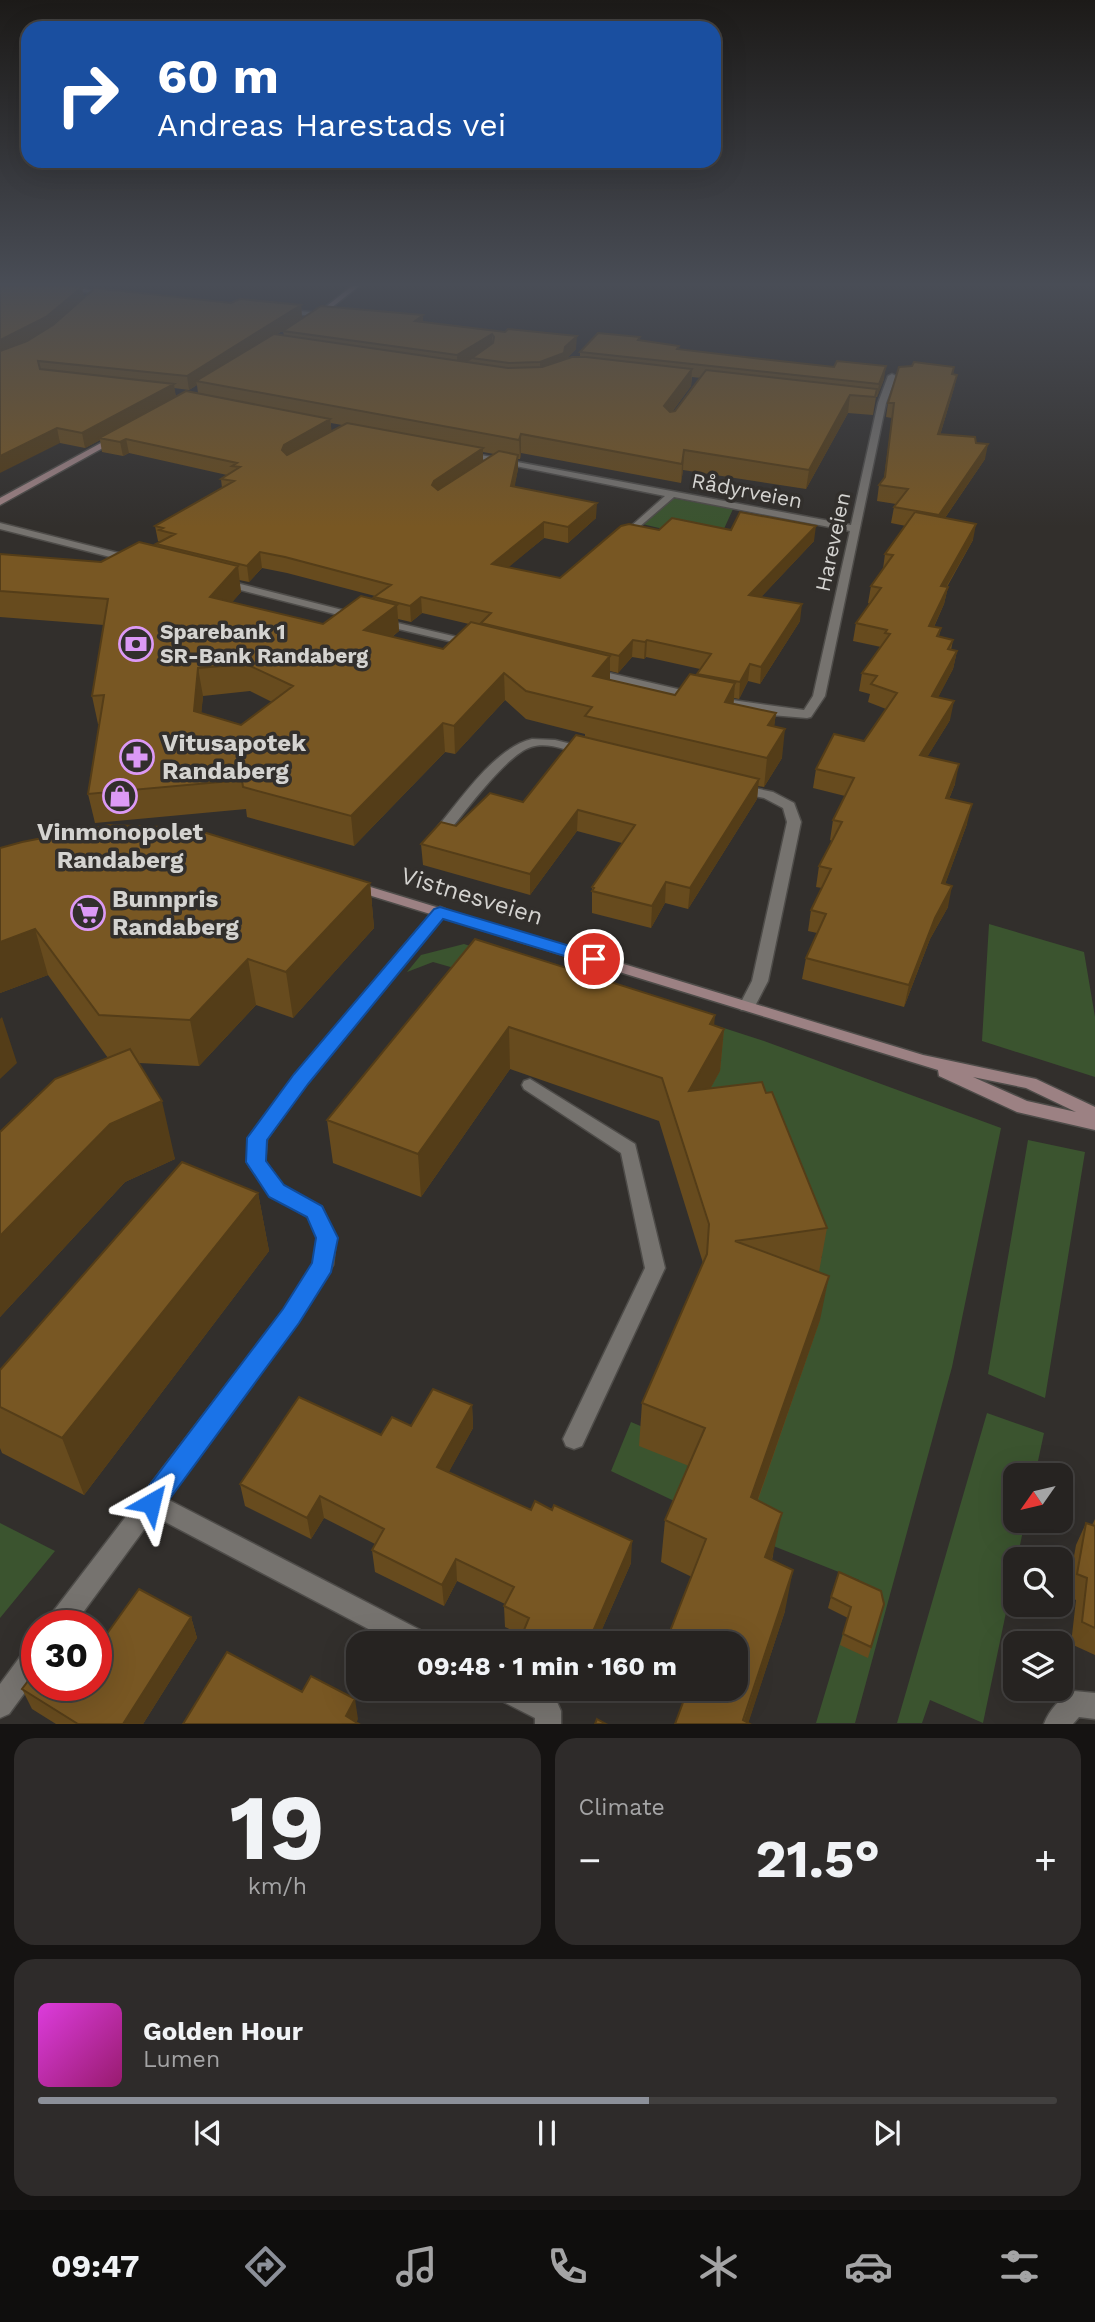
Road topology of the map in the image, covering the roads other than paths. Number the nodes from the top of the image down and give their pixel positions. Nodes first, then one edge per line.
1 (892, 376) dead end
2 (870, 402) edge
3 (883, 403) junction
4 (126, 433) edge
5 (455, 453) edge
6 (496, 461) junction
7 (487, 467) edge
8 (673, 494) junction
9 (0, 502) edge
10 (0, 526) edge
11 (855, 529) junction
12 (623, 537) edge
13 (140, 561) edge
14 (207, 578) edge
15 (480, 646) edge
16 (586, 671) edge
17 (704, 699) edge
18 (718, 701) edge
19 (596, 754) edge
20 (729, 786) edge
21 (435, 839) edge
22 (335, 881) edge
23 (440, 912) junction
24 (747, 1006) junction
25 (922, 1061) junction
26 (530, 1085) dead end
27 (1095, 1115) edge
28 (1095, 1123) edge
29 (574, 1439) dead end
30 (151, 1503) junction
31 (70, 1610) edge
32 (396, 1631) edge
33 (21, 1677) edge
34 (528, 1701) edge
35 (0, 1705) edge
36 (1095, 1706) edge
37 (548, 1724) edge
38 (1056, 1724) edge

1 - 3 street, Hareveien
2 - 3 street
3 - 11 street, Hareveien
4 - 9 main road
5 - 6 street, Rådyrveien
6 - 7 street
6 - 8 street, Rådyrveien
8 - 11 street, Rådyrveien
8 - 12 street, Rådyrveien
10 - 13 street
11 - 18 street, Hareveien
14 - 15 street
16 - 17 street
19 - 21 street
20 - 24 street
22 - 23 main road, Vistnesveien
23 - 24 main road, Vistnesveien
23 - 30 street
24 - 25 main road, Vistnesveien
25 - 27 main road, Vistnesveien
25 - 28 main road, Vistnesveien
26 - 29 street
30 - 31 street
30 - 32 street
33 - 35 street
34 - 37 street
36 - 38 street

